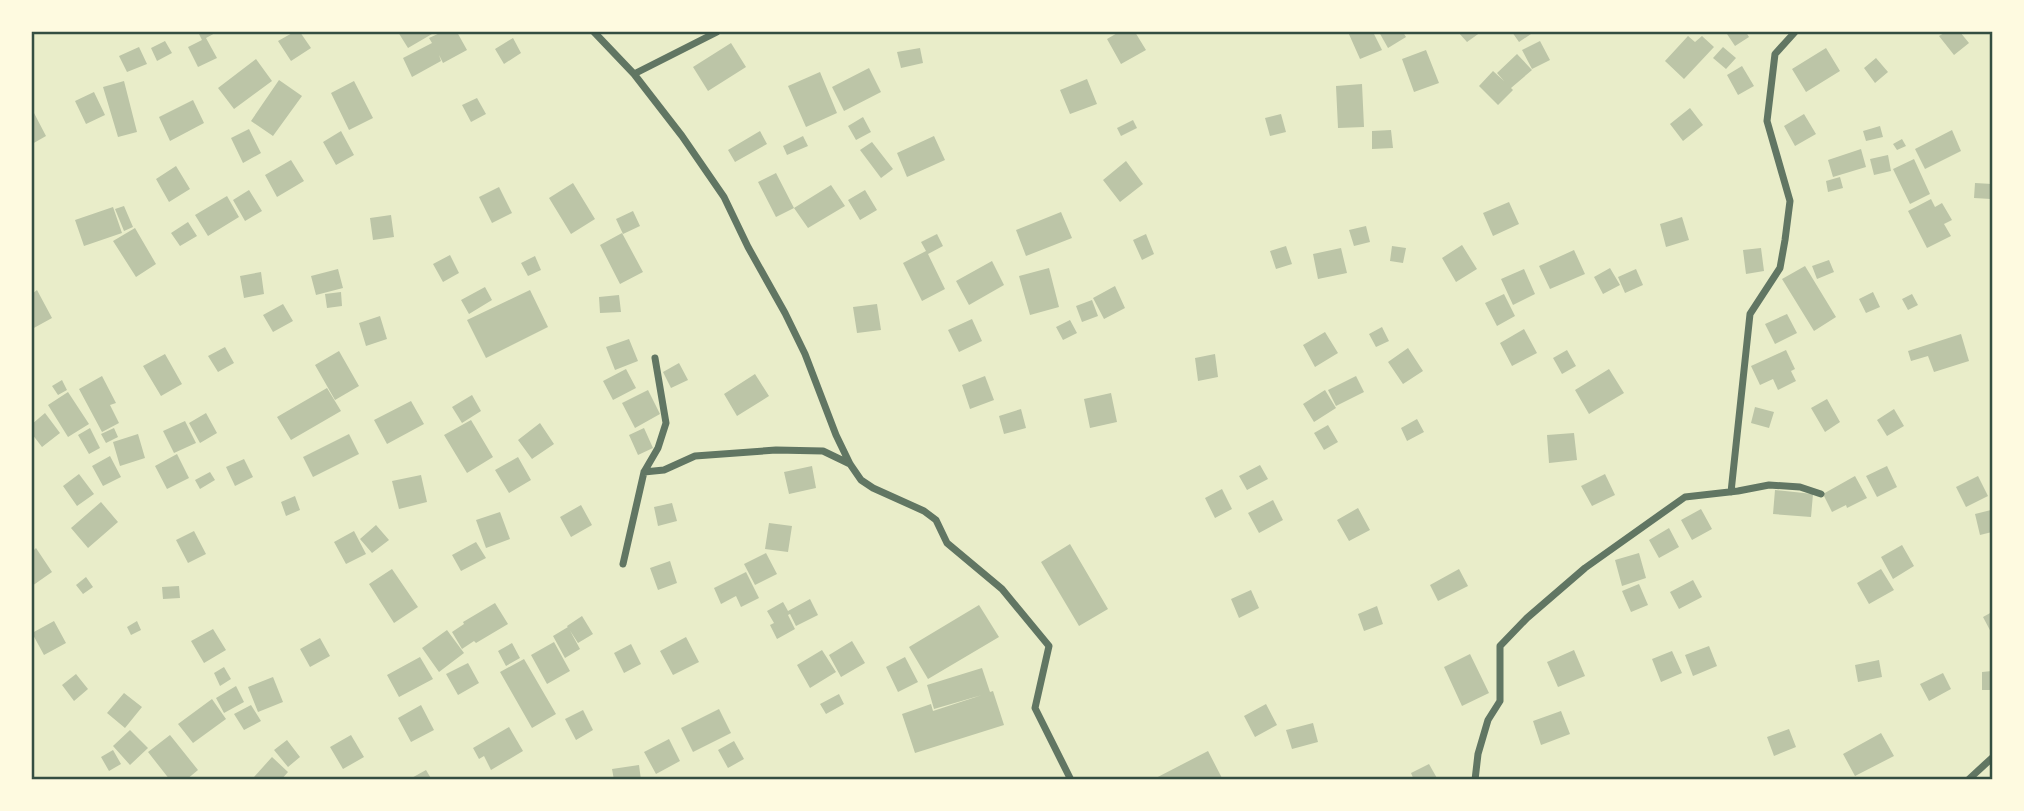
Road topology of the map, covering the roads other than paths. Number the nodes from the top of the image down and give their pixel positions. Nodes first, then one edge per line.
1 (594, 32) edge
2 (717, 32) edge
3 (1795, 32) edge
4 (634, 74) junction
5 (655, 358) dead end
6 (850, 464) junction
7 (645, 472) junction
8 (1731, 492) junction
9 (1821, 494) dead end
10 (623, 564) dead end
11 (1993, 757) edge
12 (1071, 779) edge
13 (1475, 779) edge
14 (1968, 779) edge

1 - 4 street
2 - 4 street
3 - 8 street
4 - 6 street
5 - 7 street
6 - 7 street
6 - 12 street
7 - 10 street
8 - 9 street
8 - 13 street
11 - 14 street

